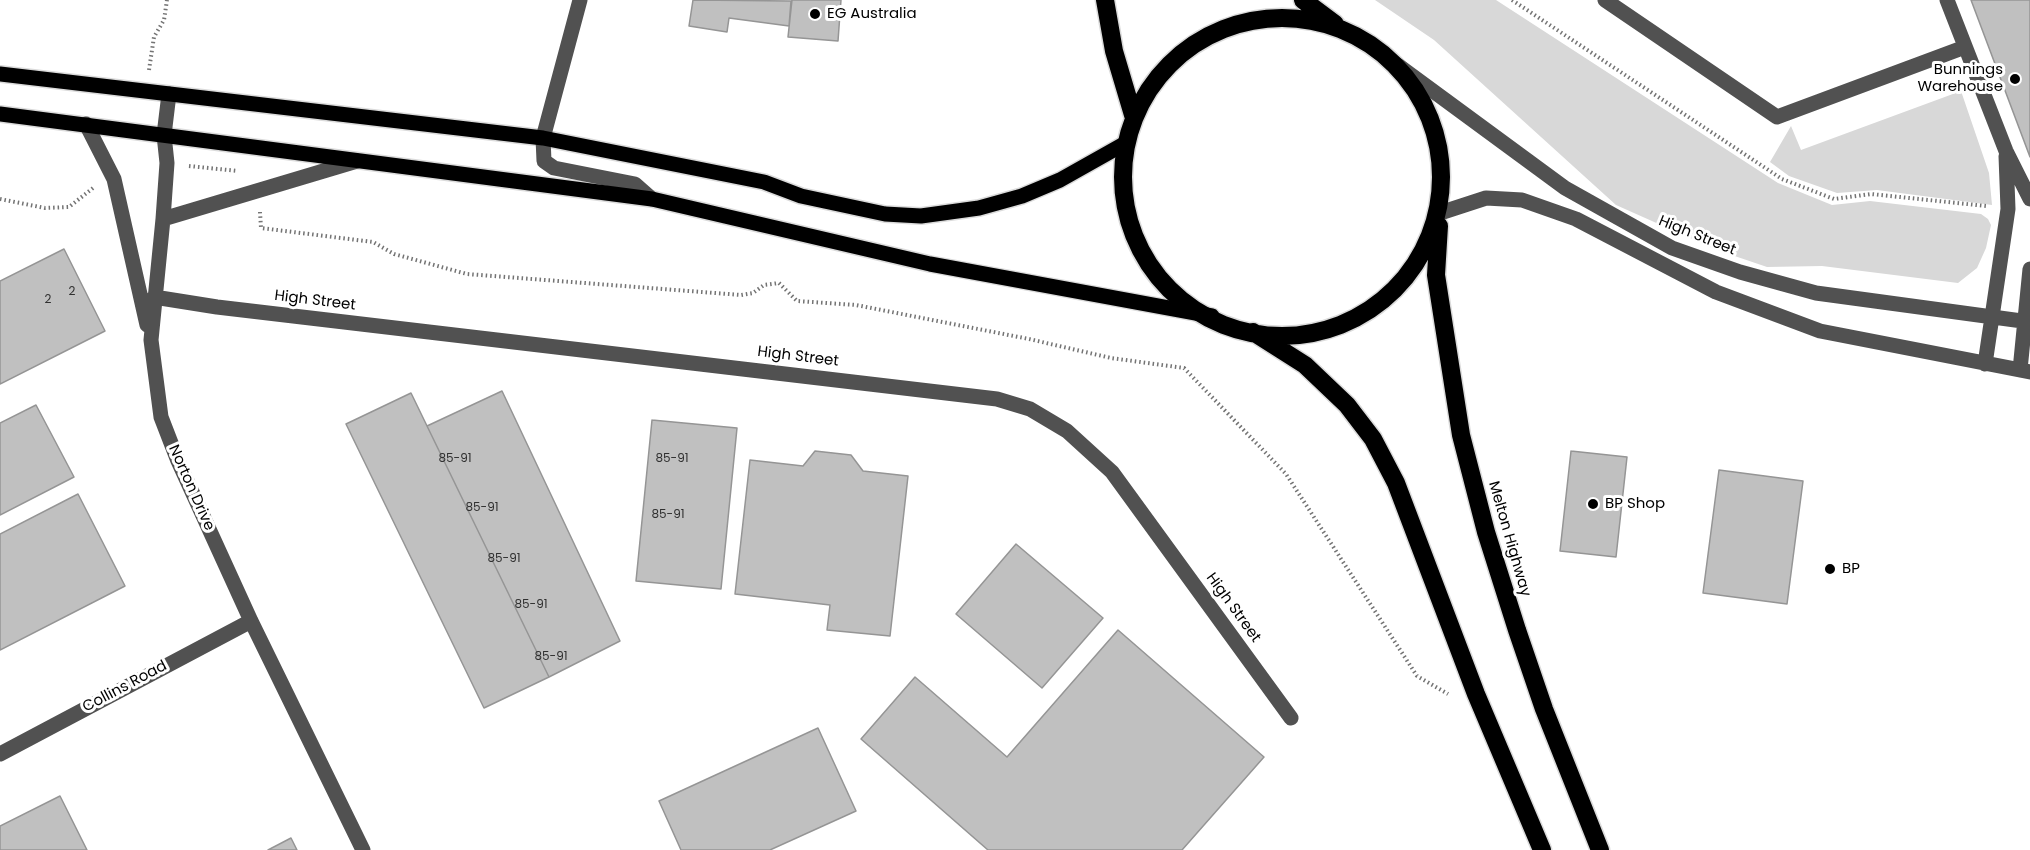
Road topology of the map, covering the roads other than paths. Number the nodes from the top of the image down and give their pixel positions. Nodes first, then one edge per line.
1 (580, 0) edge
2 (1105, 0) edge
3 (1303, 0) edge
4 (1605, 0) edge
5 (1947, 0) edge
6 (1341, 28) junction
7 (1965, 47) junction
8 (1399, 66) junction
9 (0, 74) edge
10 (169, 94) junction
11 (0, 114) edge
12 (1132, 115) junction
13 (86, 124) junction
14 (164, 135) junction
15 (543, 138) junction
16 (1124, 144) junction
17 (2006, 151) junction
18 (360, 160) junction
19 (652, 199) junction
20 (2030, 199) edge
21 (163, 219) junction
22 (1440, 219) junction
23 (2030, 269) edge
24 (154, 297) junction
25 (1212, 316) junction
26 (1991, 316) junction
27 (2027, 321) edge
28 (1250, 330) junction
29 (151, 340) junction
30 (1985, 364) junction
31 (2025, 371) edge
32 (251, 621) junction
33 (1291, 718) dead end
34 (0, 754) edge
35 (363, 850) edge
36 (1542, 850) edge
37 (1600, 850) edge

1 - 15 street
2 - 12 highway
3 - 6 highway, Melton Highway
4 - 7 street
5 - 7 street
6 - 8 highway, Melton Highway
6 - 12 highway, Melton Highway
7 - 17 street
8 - 22 highway, Melton Highway
8 - 26 street, High Street
9 - 10 main road
10 - 14 street, Norton Drive
10 - 15 main road
11 - 13 main road
12 - 16 highway, Melton Highway
13 - 14 main road
13 - 29 street
14 - 18 main road
14 - 21 street, Norton Drive
15 - 16 main road
15 - 19 street
16 - 25 highway, Melton Highway
17 - 20 street
17 - 26 street
18 - 19 main road
18 - 21 street
19 - 25 main road
21 - 24 street, Norton Drive
22 - 28 highway, Melton Highway
22 - 30 street
22 - 37 highway, Melton Highway
23 - 27 street
24 - 29 street, Norton Drive
24 - 33 street, High Street
25 - 28 highway, Melton Highway
26 - 27 street, High Street
26 - 30 street
27 - 31 street
28 - 36 highway, Melton Highway
29 - 32 street, Norton Drive
30 - 31 street
32 - 34 street, Collins Road
32 - 35 street, Norton Drive

